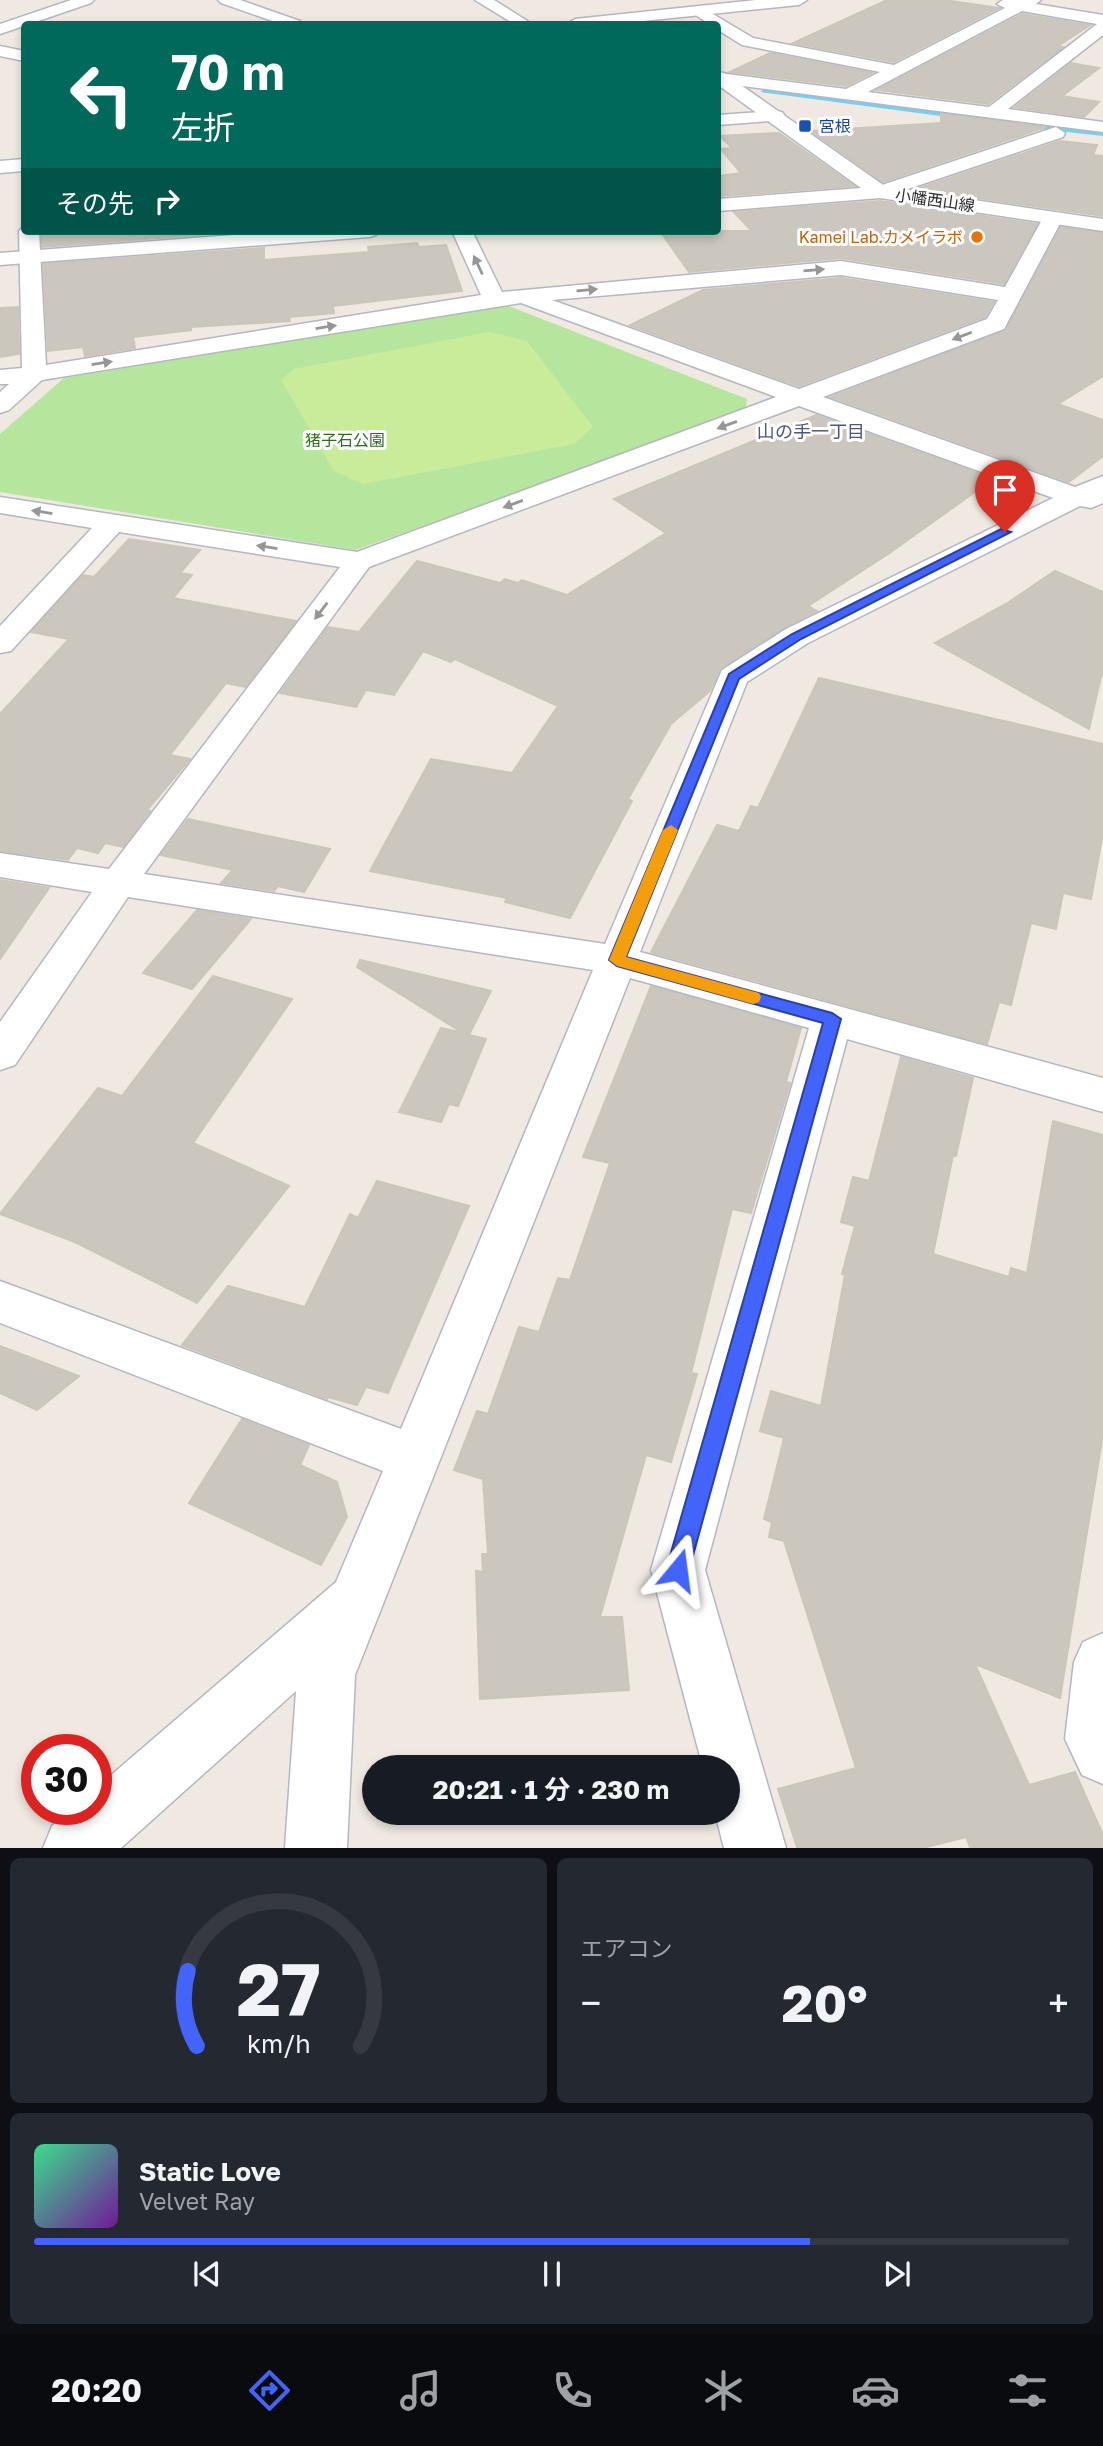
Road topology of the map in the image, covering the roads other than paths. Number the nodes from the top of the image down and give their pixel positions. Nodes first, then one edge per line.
1 (86, 0) edge
2 (226, 0) edge
3 (483, 0) edge
4 (799, 0) edge
5 (994, 2) dead end
6 (1026, 3) edge
7 (607, 6) dead end
8 (698, 12) junction
9 (1103, 20) edge
10 (24, 21) edge
11 (285, 21) edge
12 (519, 21) edge
13 (632, 21) edge
14 (713, 21) edge
15 (21, 22) edge
16 (721, 26) edge
17 (1103, 27) edge
18 (0, 29) edge
19 (0, 51) edge
20 (21, 55) edge
21 (895, 70) junction
22 (721, 78) edge
23 (721, 80) edge
24 (739, 94) junction
25 (846, 96) junction
26 (991, 114) junction
27 (776, 116) junction
28 (721, 120) edge
29 (1103, 127) edge
30 (1056, 133) junction
31 (1103, 139) edge
32 (21, 165) edge
33 (0, 167) edge
34 (880, 192) junction
35 (721, 205) edge
36 (1053, 218) junction
37 (1103, 225) edge
38 (29, 235) edge
39 (317, 235) edge
40 (466, 235) edge
41 (30, 257) junction
42 (0, 259) edge
43 (1012, 295) junction
44 (507, 298) junction
45 (34, 374) junction
46 (0, 377) edge
47 (801, 398) junction
48 (0, 404) edge
49 (1094, 494) edge
50 (0, 505) edge
51 (112, 523) junction
52 (359, 561) junction
53 (0, 644) edge
54 (0, 865) edge
55 (118, 883) junction
56 (617, 960) junction
57 (832, 1019) junction
58 (0, 1054) edge
59 (1103, 1095) edge
60 (0, 1302) edge
61 (414, 1458) junction
62 (356, 1599) junction
63 (1103, 1662) edge
64 (1103, 1754) edge
65 (74, 1847) edge
66 (316, 1847) edge
67 (755, 1847) edge

1 - 10 street
2 - 11 street
3 - 12 street
4 - 8 street
5 - 6 street
6 - 9 street
6 - 21 street
7 - 13 street
8 - 13 street
8 - 14 street
15 - 18 street
16 - 21 street
17 - 26 street
19 - 20 street
21 - 25 street
22 - 25 street
23 - 24 street, 小幡西山線
24 - 27 street, 小幡西山線
24 - 30 street
25 - 26 street
26 - 29 street
27 - 28 street
27 - 34 street, 小幡西山線
30 - 31 street
30 - 34 street
32 - 33 street
34 - 35 street
34 - 36 street, 小幡西山線
36 - 37 street, 小幡西山線
36 - 43 street
38 - 41 street
39 - 41 street
44 -> 40 street
41 - 42 street
41 - 45 street
44 -> 43 street
43 -> 47 street
45 -> 44 street
44 - 47 street
45 - 46 street
45 - 48 street
47 - 49 street
47 -> 52 street
49 - 56 street
51 -> 50 street
52 -> 51 street
51 - 53 street
52 -> 55 street
54 - 55 street
55 - 56 street
55 - 58 street
56 - 57 street
56 - 61 street
57 - 59 street
57 - 67 street
60 - 61 street
61 - 62 street
62 - 65 street
62 - 66 street
63 - 64 street

